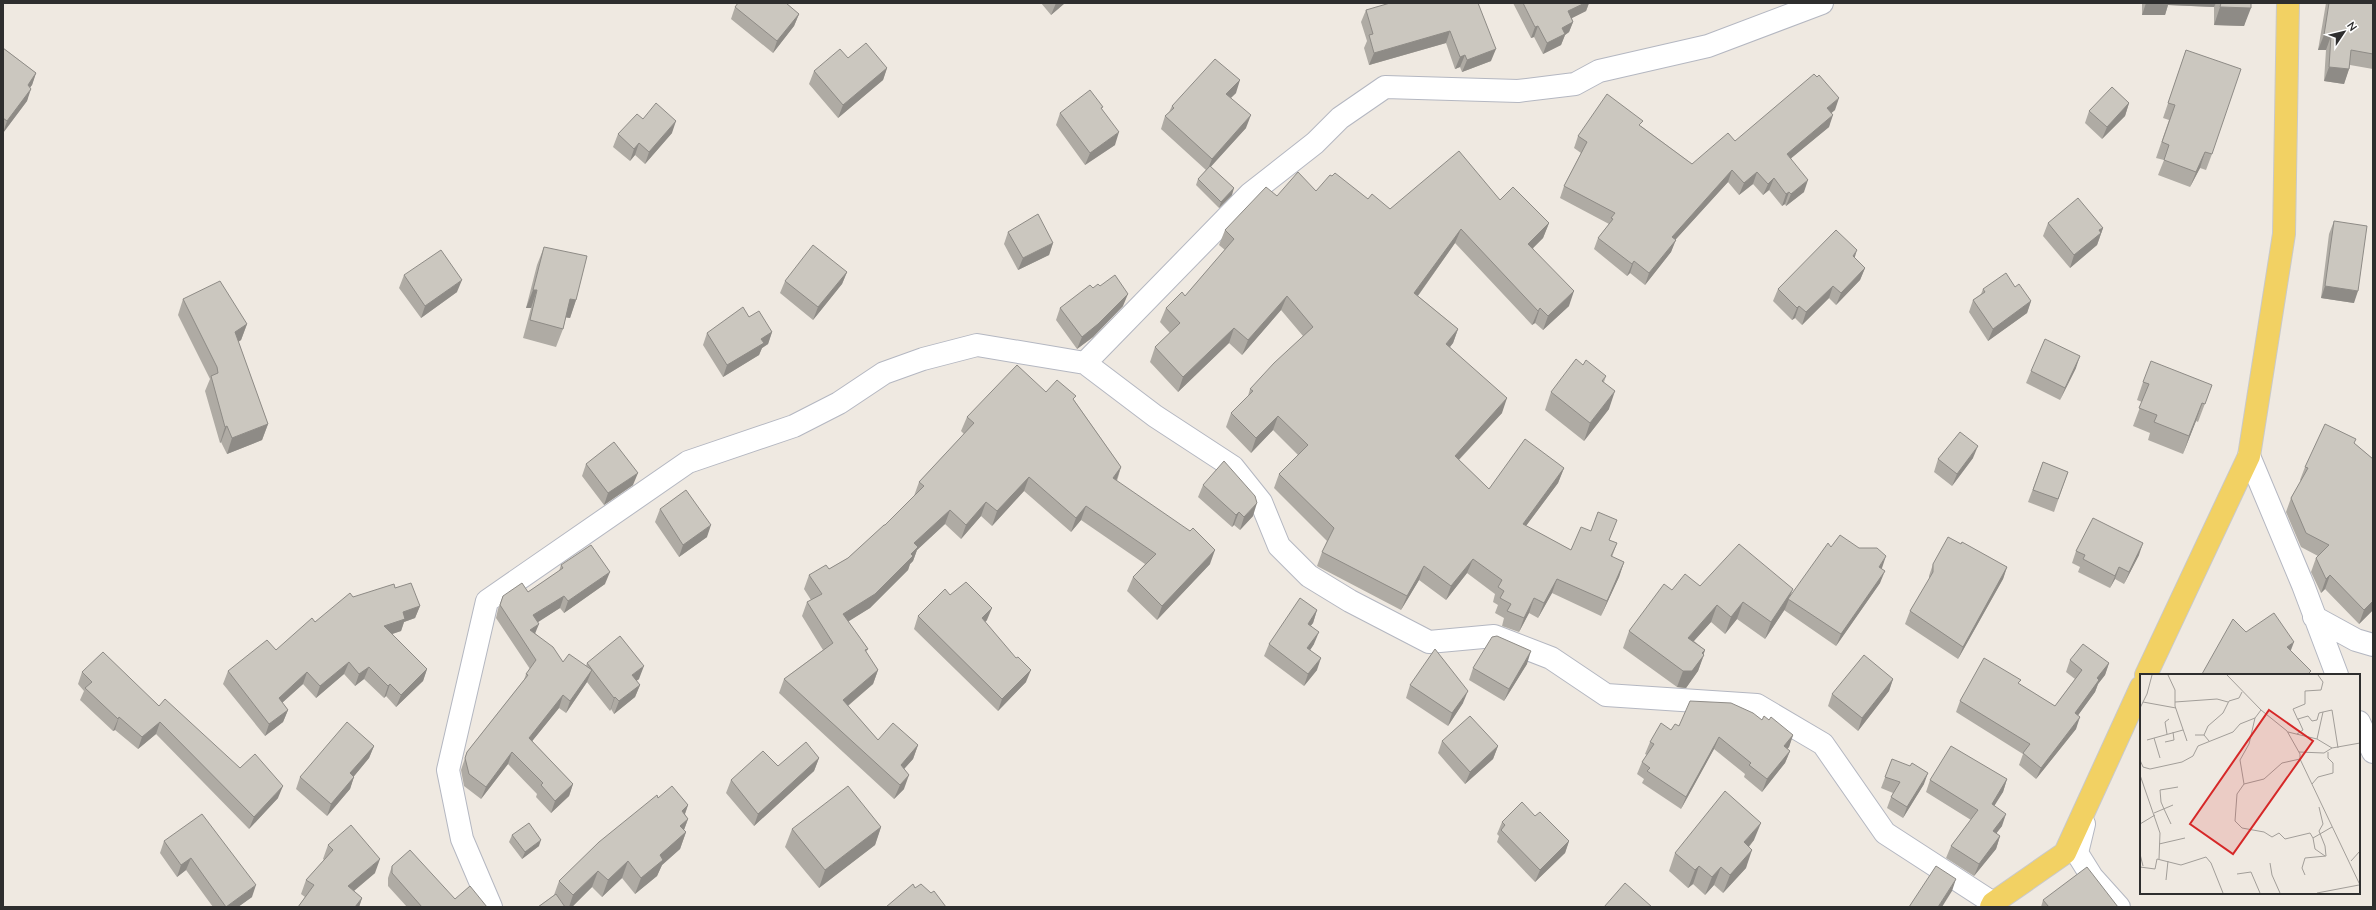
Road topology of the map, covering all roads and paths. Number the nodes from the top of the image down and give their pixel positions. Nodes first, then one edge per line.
1 (1822, 3) edge
2 (2288, 3) edge
3 (1085, 363) junction
4 (2249, 456) junction
5 (2314, 617) junction
6 (2373, 645) edge
7 (2146, 674) edge
8 (2337, 674) edge
9 (2140, 689) edge
10 (2360, 724) edge
11 (2373, 752) edge
12 (2088, 806) junction
13 (1992, 905) edge
14 (491, 907) edge
15 (2119, 907) edge

1 - 3 street
2 - 4 main road
3 - 13 street
3 - 14 street
4 - 5 street
4 - 7 main road
5 - 6 street
5 - 8 street
9 - 12 main road
10 - 11 street
12 - 13 main road
12 - 15 street

